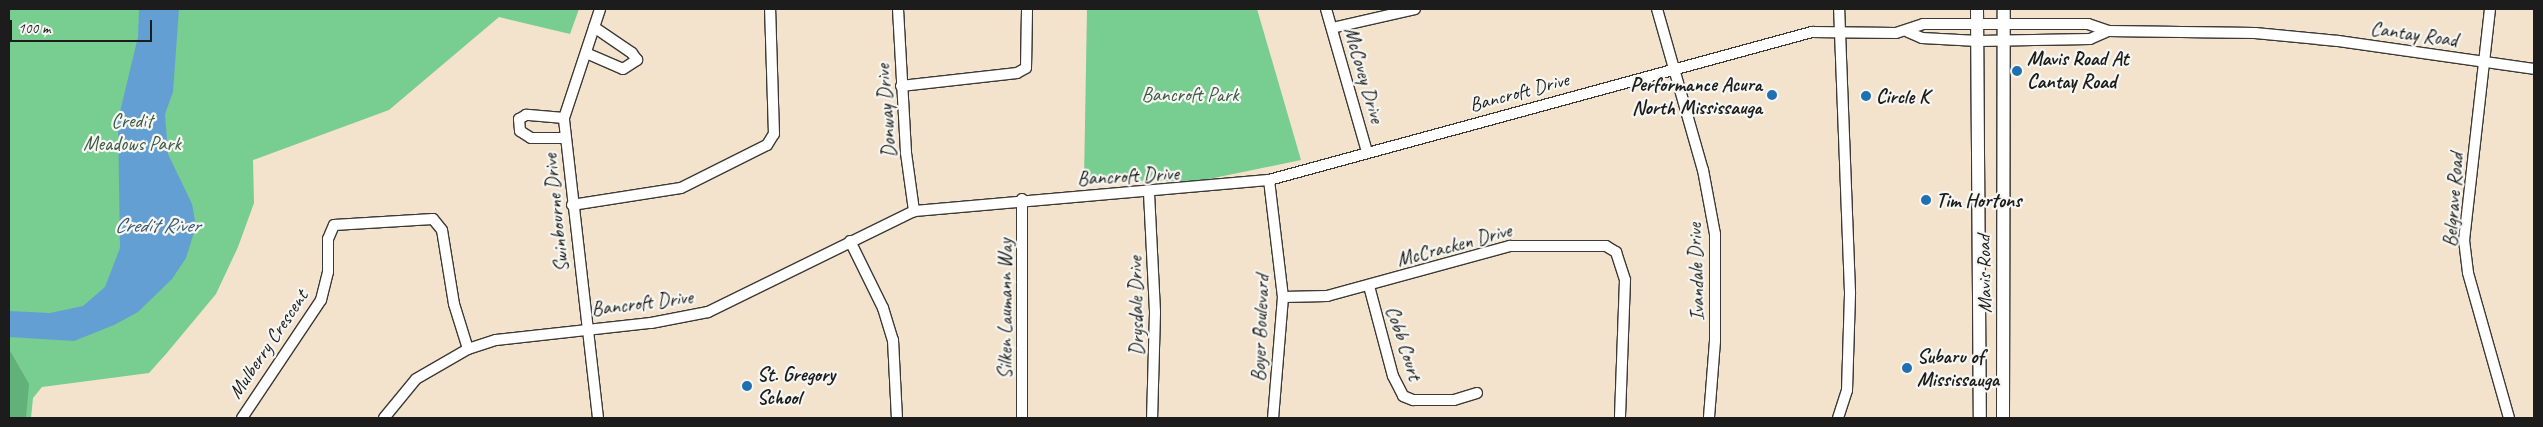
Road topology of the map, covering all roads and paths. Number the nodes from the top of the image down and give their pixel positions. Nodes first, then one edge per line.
1 (600, 9) edge
2 (770, 9) edge
3 (898, 9) edge
4 (1027, 9) edge
5 (1326, 9) edge
6 (1416, 9) edge
7 (1657, 9) edge
8 (1839, 9) edge
9 (1977, 9) edge
10 (2004, 9) edge
11 (2490, 9) edge
12 (2004, 23) junction
13 (1977, 24) junction
14 (594, 27) junction
15 (1332, 28) junction
16 (2108, 30) junction
17 (1842, 32) junction
18 (1908, 32) junction
19 (2005, 40) junction
20 (1978, 41) junction
21 (586, 53) junction
22 (2484, 62) junction
23 (1675, 69) junction
24 (2534, 69) edge
25 (902, 86) junction
26 (564, 118) junction
27 (565, 138) junction
28 (1367, 152) junction
29 (1269, 180) junction
30 (1149, 193) junction
31 (1022, 199) junction
32 (572, 205) junction
33 (914, 211) junction
34 (850, 241) junction
35 (1369, 286) junction
36 (1283, 297) junction
37 (587, 327) junction
38 (468, 349) junction
39 (1477, 393) dead end
40 (242, 418) edge
41 (384, 418) edge
42 (598, 418) edge
43 (897, 418) edge
44 (1022, 418) edge
45 (1152, 418) edge
46 (1273, 418) edge
47 (1620, 418) edge
48 (1709, 418) edge
49 (1838, 418) edge
50 (1980, 418) edge
51 (2003, 418) edge
52 (2509, 418) edge

1 - 14 street, Swinbourne Drive
2 - 32 street
3 - 25 street, Donway Drive
4 - 25 street
5 - 15 street, McCovey Drive
6 - 15 street
7 - 23 street
8 - 17 street
9 - 13 main road, Mavis Road
10 - 12 main road, Mavis Road
11 - 22 street, Belgrave Road
12 - 13 street, Cantay Road
12 - 16 street, Cantay Road
12 - 19 main road, Mavis Road
13 - 18 street, Bancroft Drive
13 - 20 main road, Mavis Road
14 - 21 street, Swinbourne Drive
14 - 21 street
15 - 28 street, McCovey Drive
16 - 19 street, Cantay Road
16 - 22 street, Cantay Road
17 - 18 street, Bancroft Drive
17 - 23 street, Bancroft Drive
17 - 49 street
18 - 20 street, Bancroft Drive
19 - 20 street, Cantay Road
19 - 51 main road, Mavis Road
20 - 50 main road, Mavis Road
21 - 26 street, Swinbourne Drive
22 - 24 street, Cantay Road
22 - 52 street, Belgrave Road
23 - 28 street, Bancroft Drive
23 - 48 street, Ivandale Drive
25 - 33 street, Donway Drive
26 - 27 street, Swinbourne Drive
26 - 27 street
27 - 32 street, Swinbourne Drive
28 - 29 street, Bancroft Drive
29 - 30 street, Bancroft Drive
29 - 36 street, Boyer Boulevard
30 - 31 street, Bancroft Drive
30 - 45 street, Drysdale Drive
31 - 33 street, Bancroft Drive
31 - 44 street, Silken Laumann Way
32 - 37 street, Swinbourne Drive
33 - 34 street, Bancroft Drive
34 - 37 street, Bancroft Drive
34 - 43 street
35 - 36 street, McCracken Drive
35 - 39 street, Cobb Court
35 - 47 street, McCracken Drive
36 - 46 street, Boyer Boulevard
37 - 38 street, Bancroft Drive
37 - 42 street, Swinbourne Drive
38 - 40 street, Mulberry Crescent
38 - 41 street, Bancroft Drive

